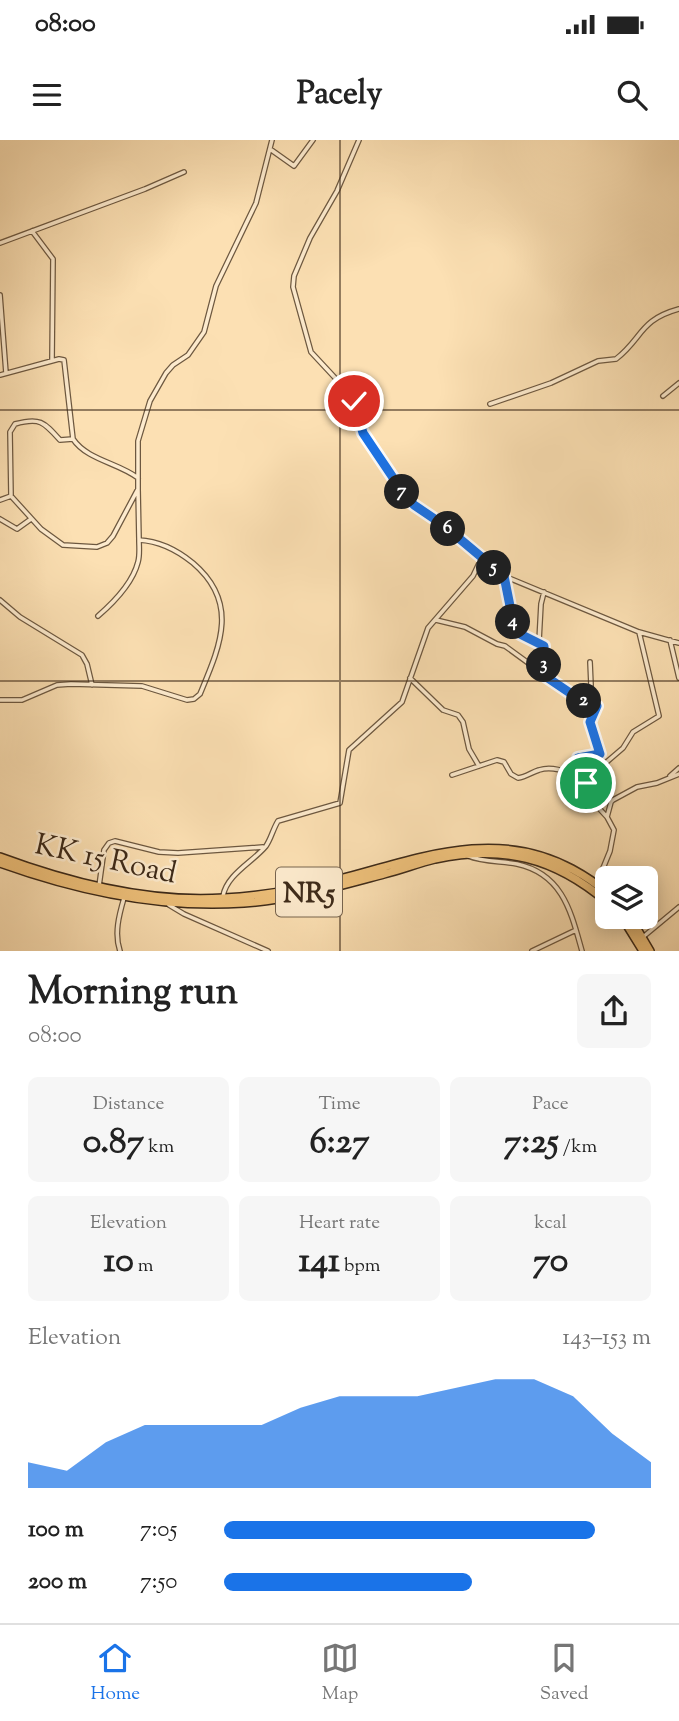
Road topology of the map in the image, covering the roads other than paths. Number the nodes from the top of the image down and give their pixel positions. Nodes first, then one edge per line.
1 (272, 140) edge
2 (313, 140) edge
3 (359, 140) edge
4 (270, 149) junction
5 (184, 172) dead end
6 (32, 231) junction
7 (0, 243) edge
8 (0, 295) edge
9 (679, 309) edge
10 (52, 360) junction
11 (6, 373) junction
12 (0, 375) edge
13 (679, 383) edge
14 (663, 396) dead end
15 (490, 404) dead end
16 (74, 439) junction
17 (138, 478) junction
18 (138, 489) junction
19 (11, 496) junction
20 (0, 500) edge
21 (0, 519) edge
22 (31, 519) junction
23 (139, 540) junction
24 (482, 557) junction
25 (504, 576) junction
26 (544, 592) junction
27 (0, 600) edge
28 (98, 616) dead end
29 (436, 620) junction
30 (639, 632) junction
31 (670, 640) junction
32 (539, 642) junction
33 (679, 643) edge
34 (590, 662) dead end
35 (541, 673) junction
36 (410, 678) junction
37 (679, 678) edge
38 (93, 686) junction
39 (0, 700) edge
40 (585, 701) junction
41 (480, 766) junction
42 (679, 768) edge
43 (679, 774) edge
44 (452, 775) dead end
45 (574, 775) junction
46 (667, 779) junction
47 (591, 786) junction
48 (607, 817) junction
49 (265, 847) junction
50 (465, 855) junction
51 (0, 857) edge
52 (0, 863) edge
53 (604, 866) edge
54 (595, 882) edge
55 (99, 889) junction
56 (595, 893) edge
57 (125, 897) junction
58 (223, 898) junction
59 (166, 902) junction
60 (679, 906) edge
61 (629, 929) edge
62 (638, 929) edge
63 (576, 930) junction
64 (643, 937) junction
65 (120, 951) edge
66 (268, 951) edge
67 (532, 951) edge
68 (582, 951) edge
69 (643, 951) edge
70 (650, 951) edge

1 - 4 street
2 - 4 street
3 - 24 street
4 - 17 street
5 - 6 street
6 - 7 street
6 - 10 street
8 - 11 street
9 - 15 street
10 - 11 street
10 - 16 street
11 - 12 street
13 - 14 street
16 - 17 street
16 - 19 street
17 - 18 street
18 - 22 street
18 - 23 street
19 - 20 street
19 - 22 street
21 - 22 street
23 - 28 street
23 - 38 street
24 - 25 street
24 - 29 street
25 - 26 street
25 - 32 street
26 - 30 street
26 - 32 street
27 - 38 street
29 - 35 street
29 - 36 street
30 - 31 street
30 - 47 street
31 - 33 street
31 - 37 street
32 - 35 street
34 - 40 street
35 - 40 street
36 - 41 street
36 - 49 street
38 - 39 street
40 - 45 street
41 - 44 street
41 - 45 street
42 - 46 street
43 - 46 street
45 - 47 street
46 - 48 street
47 - 48 street
48 - 53 street
49 - 55 street
49 - 58 street
50 - 56 highway, KK 15 Road / NR5
50 - 59 highway, KK 15 Road / NR5
50 - 63 street
51 - 55 highway, KK 15 Road / NR5
52 - 55 highway, KK 15 Road / NR5
54 - 58 highway, KK 15 Road / NR5
55 - 57 highway, KK 15 Road / NR5
55 - 58 highway, KK 15 Road / NR5
57 - 59 highway, KK 15 Road / NR5
57 - 65 street
59 - 66 street
60 - 64 street
61 - 69 highway
62 - 64 highway
63 - 67 street
63 - 68 street
64 - 70 highway

